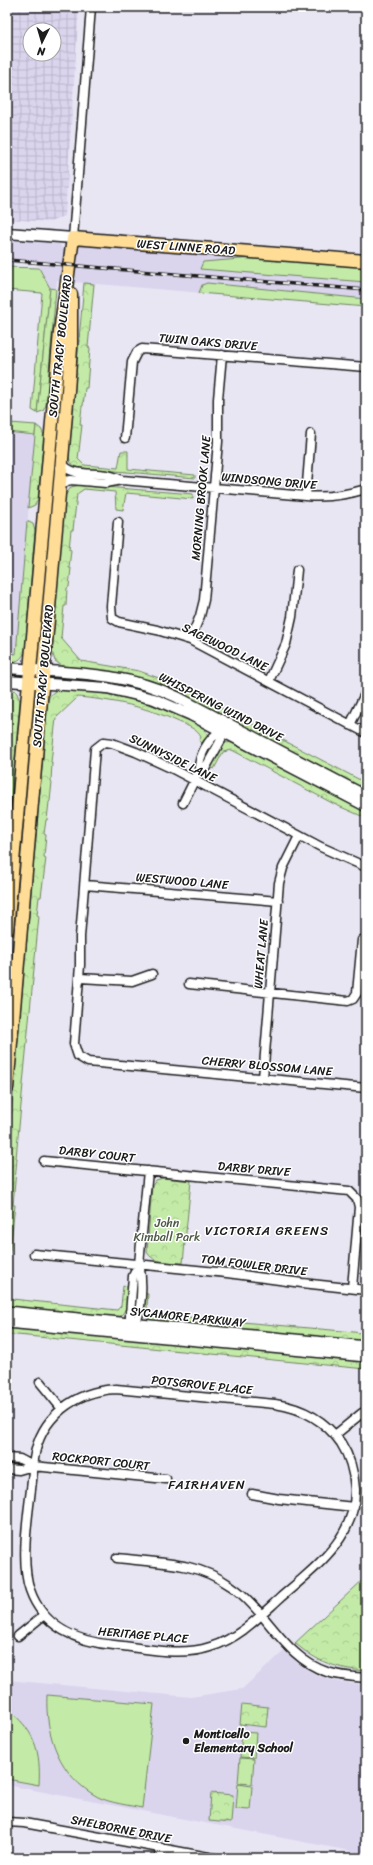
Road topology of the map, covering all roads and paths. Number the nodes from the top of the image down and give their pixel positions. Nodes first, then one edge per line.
1 (91, 7) edge
2 (7, 233) edge
3 (73, 238) junction
4 (366, 261) edge
5 (70, 265) junction
6 (222, 355) junction
7 (366, 367) edge
8 (311, 434) dead end
9 (125, 438) dead end
10 (62, 463) junction
11 (122, 480) junction
12 (59, 486) junction
13 (214, 488) junction
14 (366, 489) edge
15 (306, 496) junction
16 (118, 522) dead end
17 (297, 570) dead end
18 (190, 640) junction
19 (7, 668) edge
20 (30, 669) junction
21 (44, 670) junction
22 (7, 681) edge
23 (269, 681) junction
24 (29, 683) junction
25 (42, 683) junction
26 (366, 692) edge
27 (350, 725) junction
28 (223, 727) junction
29 (366, 733) edge
30 (194, 781) junction
31 (366, 796) edge
32 (183, 803) dead end
33 (366, 806) edge
34 (299, 836) junction
35 (10, 859) edge
36 (366, 867) edge
37 (85, 885) junction
38 (278, 901) junction
39 (7, 930) edge
40 (362, 940) dead end
41 (152, 974) dead end
42 (80, 978) junction
43 (189, 984) dead end
44 (270, 992) junction
45 (263, 1078) junction
46 (7, 1088) edge
47 (366, 1088) edge
48 (44, 1161) dead end
49 (148, 1171) junction
50 (34, 1254) dead end
51 (139, 1264) junction
52 (352, 1288) junction
53 (366, 1290) edge
54 (7, 1312) edge
55 (7, 1322) edge
56 (132, 1327) junction
57 (366, 1347) edge
58 (366, 1356) edge
59 (40, 1382) dead end
60 (62, 1409) junction
61 (362, 1413) dead end
62 (335, 1435) junction
63 (7, 1458) edge
64 (33, 1466) junction
65 (7, 1469) edge
66 (166, 1479) dead end
67 (252, 1494) dead end
68 (354, 1507) junction
69 (117, 1558) dead end
70 (44, 1615) junction
71 (261, 1615) junction
72 (18, 1636) dead end
73 (366, 1678) edge
74 (7, 1822) edge
75 (161, 1848) junction
76 (160, 1858) edge
77 (214, 1858) edge

1 - 3 street, SOUTH TRACY BOULEVARD
2 - 3 street, WEST LINNE ROAD
3 - 4 main road, WEST LINNE ROAD
3 - 5 main road, SOUTH TRACY BOULEVARD
5 - 10 main road, SOUTH TRACY BOULEVARD
5 - 20 main road, SOUTH TRACY BOULEVARD
6 - 7 street, TWIN OAKS DRIVE
6 - 9 street, TWIN OAKS DRIVE
6 - 13 street, MORNING BROOK LANE
8 - 15 street
10 - 11 street, WINDSONG DRIVE
10 - 12 main road, SOUTH TRACY BOULEVARD
11 - 12 street, WINDSONG DRIVE
11 - 13 street, WINDSONG DRIVE
12 - 21 main road, SOUTH TRACY BOULEVARD
13 - 15 street, WINDSONG DRIVE
13 - 18 street, MORNING BROOK LANE
14 - 15 street, WINDSONG DRIVE
16 - 18 street, SAGEWOOD LANE
17 - 23 street
18 - 23 street, SAGEWOOD LANE
19 - 20 street, WHISPERING WIND DRIVE
20 - 21 street, WHISPERING WIND DRIVE
20 - 24 main road, SOUTH TRACY BOULEVARD
21 - 25 main road, SOUTH TRACY BOULEVARD
21 - 28 street, WHISPERING WIND DRIVE
22 - 24 street, WHISPERING WIND DRIVE
23 - 27 street, SAGEWOOD LANE
24 - 25 street, WHISPERING WIND DRIVE
24 - 35 main road, SOUTH TRACY BOULEVARD
25 - 28 street, WHISPERING WIND DRIVE
25 - 46 main road, SOUTH TRACY BOULEVARD
26 - 27 street
27 - 29 street, SAGEWOOD LANE
28 - 30 street
28 - 31 street, WHISPERING WIND DRIVE
28 - 33 street, WHISPERING WIND DRIVE
30 - 32 street
30 - 34 street, SUNNYSIDE LANE
30 - 37 street, SUNNYSIDE LANE
34 - 36 street, SUNNYSIDE LANE
34 - 38 street, WHEAT LANE
35 - 39 main road, SOUTH TRACY BOULEVARD
37 - 38 street, WESTWOOD LANE
37 - 42 street, SUNNYSIDE LANE
38 - 44 street, WHEAT LANE
40 - 44 street
41 - 42 street
42 - 45 street, CHERRY BLOSSOM LANE
43 - 44 street
44 - 45 street, WHEAT LANE
45 - 47 street, CHERRY BLOSSOM LANE
48 - 49 street, DARBY COURT
49 - 51 street
49 - 52 street, DARBY DRIVE
50 - 51 street, TOM FOWLER DRIVE
51 - 52 street, TOM FOWLER DRIVE
51 - 56 street
52 - 53 street, TOM FOWLER DRIVE
54 - 56 main road, SYCAMORE PARKWAY
55 - 56 main road, SYCAMORE PARKWAY
56 - 57 main road, SYCAMORE PARKWAY
56 - 58 main road, SYCAMORE PARKWAY
59 - 60 street
60 - 62 street, POTSGROVE PLACE
60 - 64 street, POTSGROVE PLACE
61 - 62 street
62 - 68 street, POTSGROVE PLACE
63 - 64 street
64 - 65 street
64 - 66 street, ROCKPORT COURT
64 - 70 street, POTSGROVE PLACE
67 - 68 street
68 - 71 street, HERITAGE PLACE
69 - 71 street
70 - 71 street, HERITAGE PLACE
70 - 72 street
71 - 73 street
74 - 75 street, SHELBORNE DRIVE
75 - 76 street
75 - 77 street, SHELBORNE DRIVE

